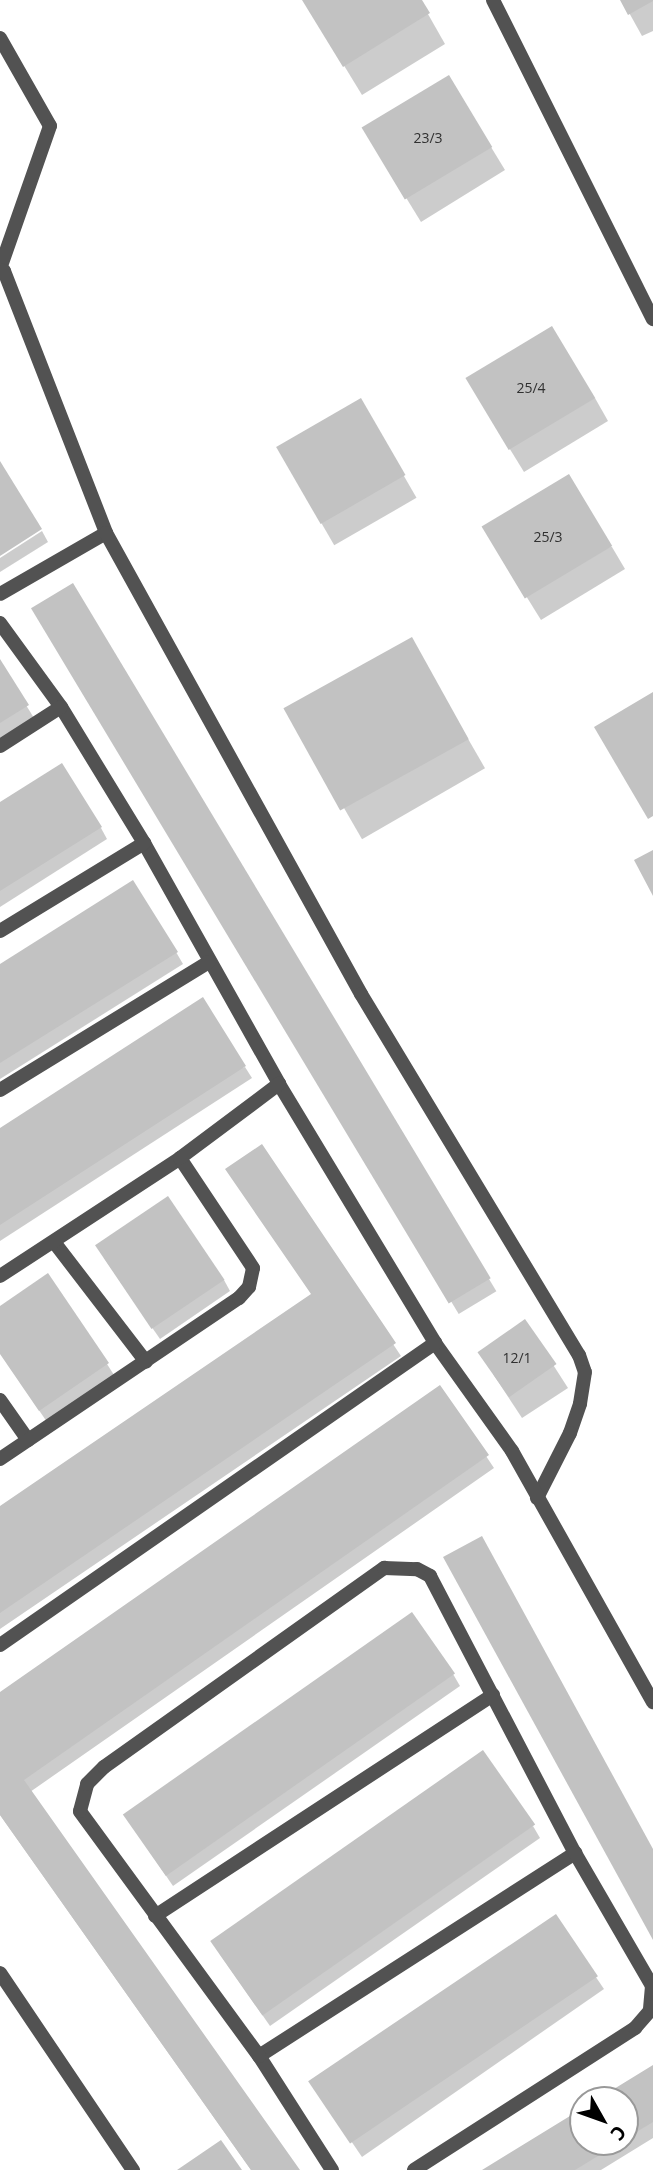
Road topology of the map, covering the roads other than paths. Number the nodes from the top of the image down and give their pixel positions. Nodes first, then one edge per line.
1 (493, 0) edge
2 (0, 38) edge
3 (0, 270) edge
4 (653, 319) edge
5 (106, 533) junction
6 (0, 594) edge
7 (0, 623) edge
8 (61, 707) junction
9 (0, 746) edge
10 (144, 843) junction
11 (0, 931) edge
12 (209, 962) junction
13 (279, 1084) junction
14 (0, 1090) edge
15 (180, 1158) junction
16 (54, 1242) junction
17 (0, 1276) edge
18 (435, 1343) junction
19 (146, 1362) junction
20 (0, 1400) edge
21 (28, 1440) junction
22 (0, 1460) edge
23 (537, 1498) junction
24 (0, 1645) edge
25 (493, 1695) junction
26 (653, 1702) edge
27 (575, 1853) junction
28 (155, 1916) junction
29 (0, 1973) edge
30 (651, 2008) edge
31 (259, 2056) junction
32 (133, 2170) edge
33 (332, 2170) edge
34 (414, 2170) edge

1 - 4 lane
2 - 3 lane
3 - 5 lane
5 - 6 lane
5 - 23 lane
7 - 8 lane
8 - 9 lane
8 - 10 lane
10 - 11 lane
10 - 12 lane
12 - 13 lane
12 - 14 lane
13 - 15 lane
13 - 18 lane
15 - 16 lane
15 - 19 lane
16 - 17 lane
16 - 19 lane
18 - 23 lane
18 - 24 lane
19 - 21 lane
20 - 21 lane
21 - 22 lane
23 - 26 lane
25 - 27 lane
25 - 28 lane
25 - 28 lane
27 - 30 lane
27 - 31 lane
28 - 31 lane
29 - 32 lane
30 - 34 lane
31 - 33 lane

